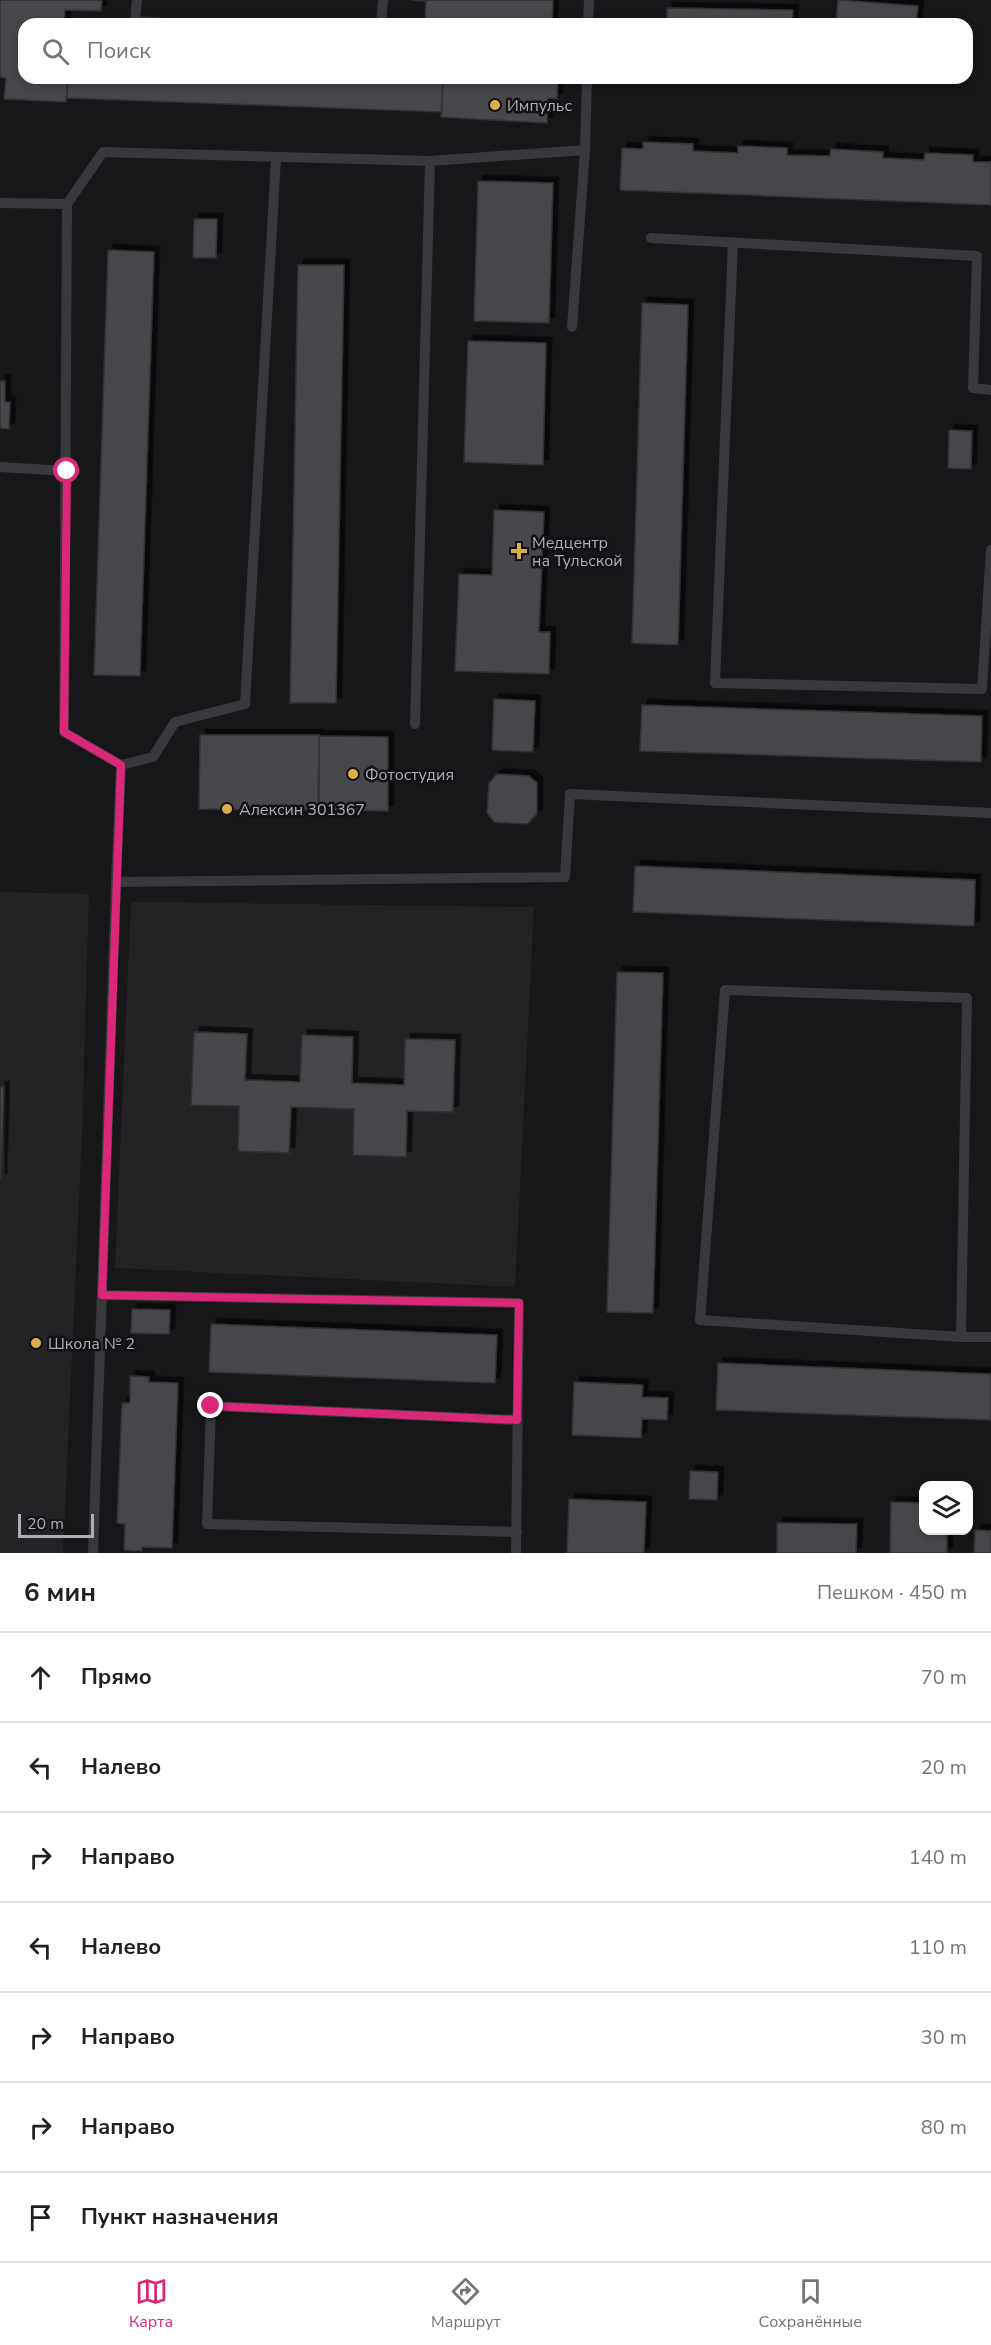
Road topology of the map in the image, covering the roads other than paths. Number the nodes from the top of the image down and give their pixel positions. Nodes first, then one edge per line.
1 (137, 0) edge
2 (383, 0) edge
3 (589, 0) edge
4 (135, 18) edge
5 (382, 18) edge
6 (588, 18) edge
7 (587, 84) edge
8 (585, 150) junction
9 (276, 158) junction
10 (430, 161) junction
11 (0, 203) edge
12 (68, 204) junction
13 (651, 238) dead end
14 (733, 242) junction
15 (572, 327) dead end
16 (991, 390) edge
17 (0, 467) edge
18 (67, 471) junction
19 (991, 550) edge
20 (415, 724) dead end
21 (121, 765) junction
22 (991, 813) edge
23 (116, 882) junction
24 (102, 1295) junction
25 (961, 1337) junction
26 (991, 1337) edge
27 (517, 1420) junction
28 (517, 1532) junction
29 (93, 1553) edge
30 (516, 1553) edge

1 - 4 lane
2 - 5 lane
3 - 6 lane
7 - 8 lane
8 - 10 lane
8 - 15 lane
9 - 10 lane
9 - 12 lane
9 - 21 lane
10 - 20 lane
11 - 12 lane
12 - 18 lane
13 - 14 lane
14 - 16 lane
14 - 19 lane
17 - 18 lane
18 - 21 lane
21 - 23 lane
22 - 23 lane
23 - 24 lane
24 - 27 lane
24 - 29 lane
25 - 25 lane
25 - 26 lane
27 - 28 lane
27 - 28 lane
28 - 30 lane

